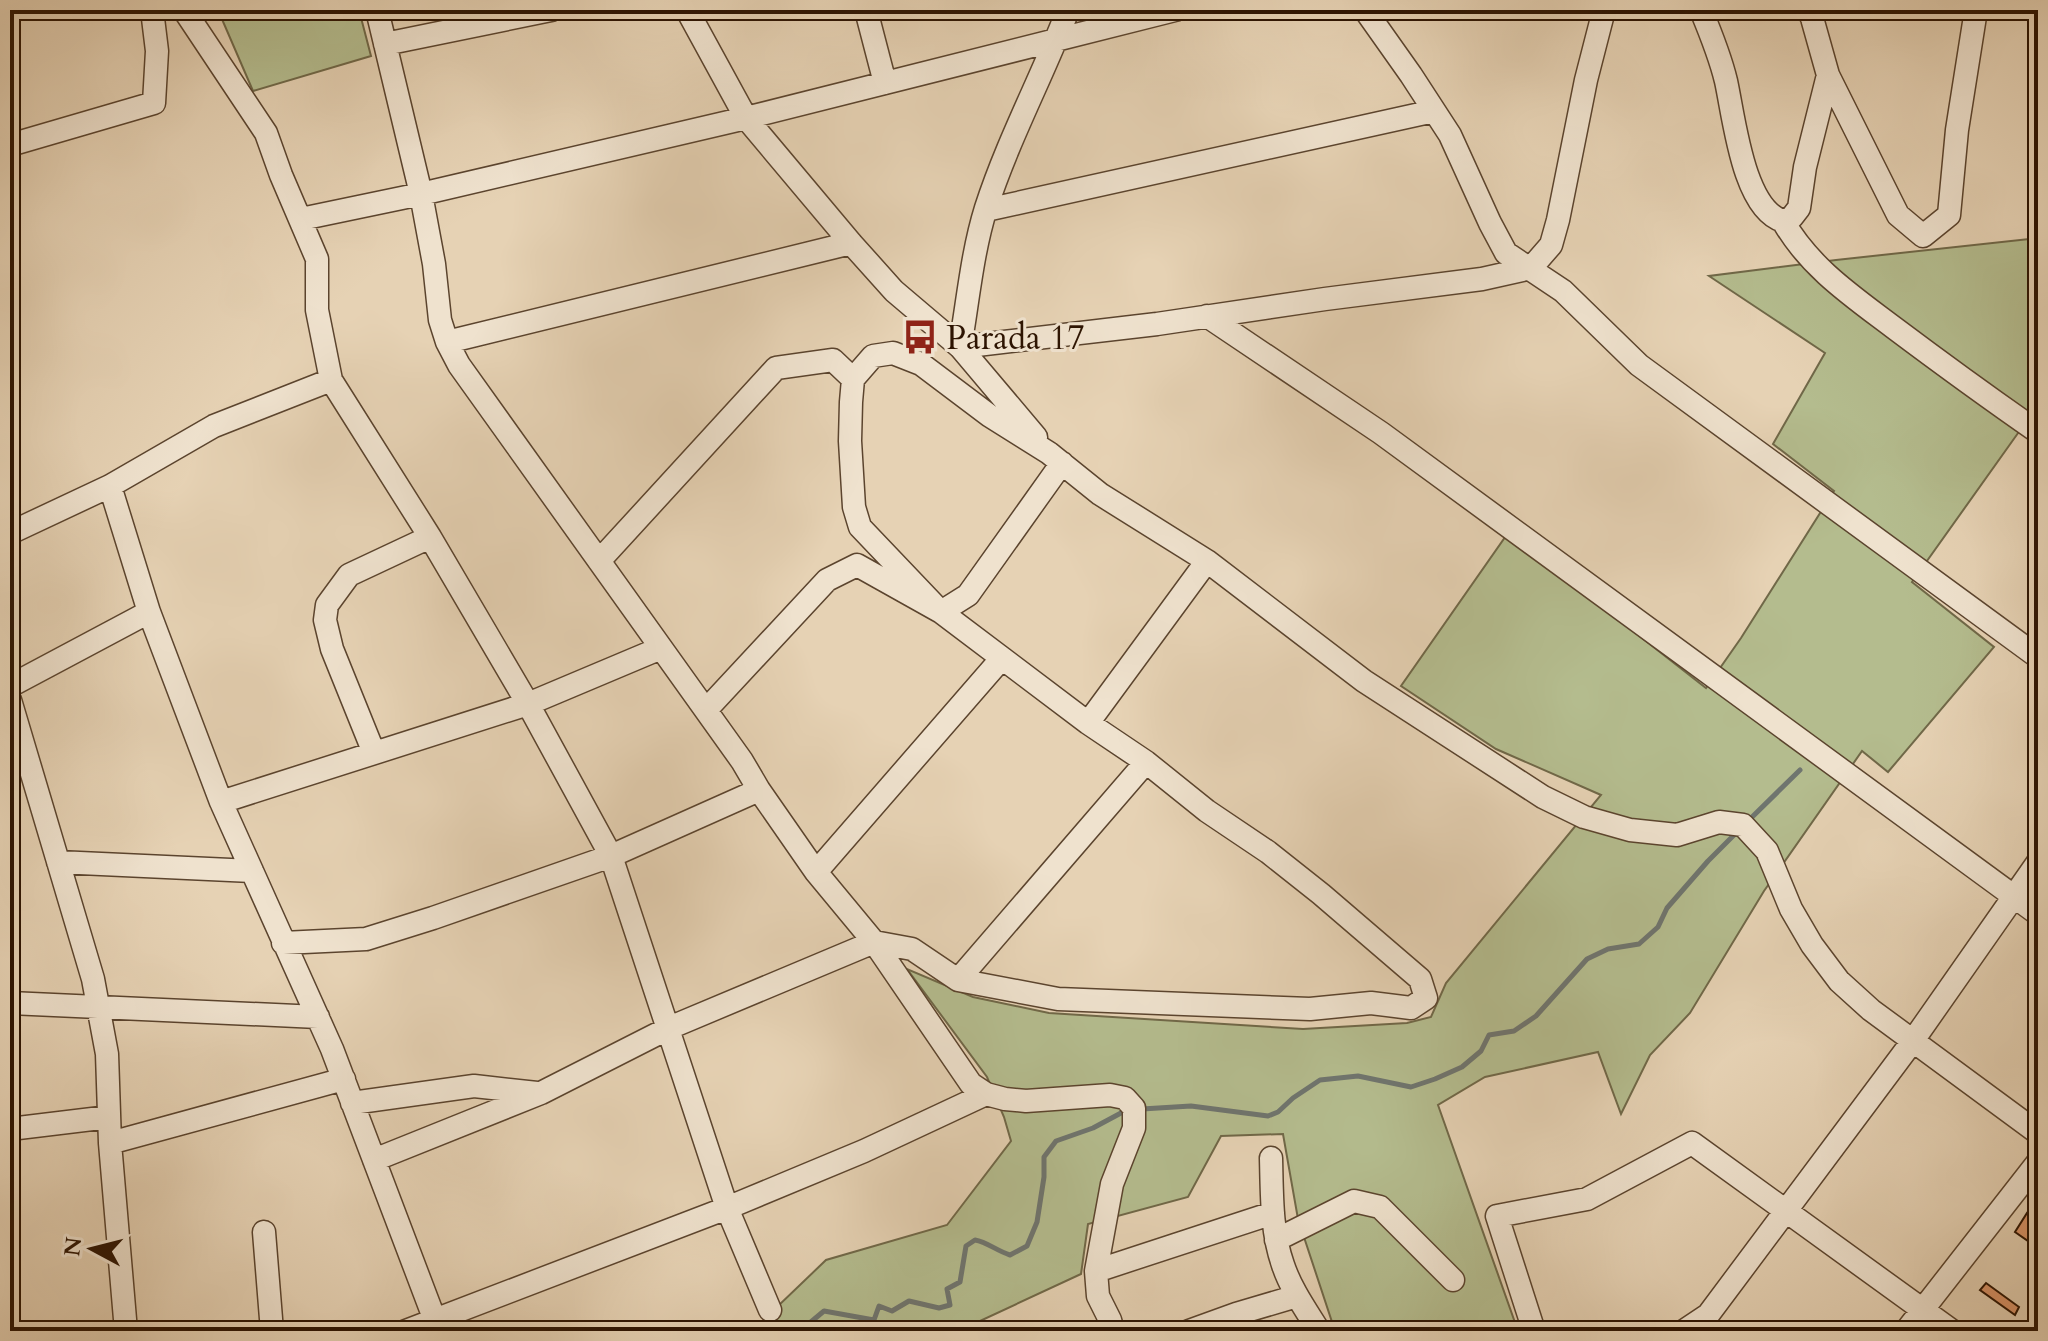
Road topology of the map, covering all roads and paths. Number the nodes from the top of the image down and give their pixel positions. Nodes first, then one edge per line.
1 (152, 10) edge
2 (184, 10) edge
3 (377, 10) edge
4 (551, 10) edge
5 (687, 10) edge
6 (866, 10) edge
7 (1068, 10) edge
8 (1175, 10) edge
9 (1365, 10) edge
10 (1604, 10) edge
11 (1701, 10) edge
12 (1808, 10) edge
13 (1976, 10) edge
14 (1057, 39) junction
15 (385, 44) junction
16 (1828, 75) junction
17 (885, 83) junction
18 (1434, 111) junction
19 (746, 118) junction
20 (10, 145) edge
21 (421, 194) junction
22 (986, 210) junction
23 (301, 219) junction
24 (1783, 221) junction
25 (851, 243) junction
26 (1531, 268) junction
27 (1207, 316) junction
28 (447, 342) junction
29 (960, 347) junction
30 (853, 379) junction
31 (331, 380) junction
32 (2038, 432) edge
33 (1056, 458) junction
34 (110, 486) junction
35 (10, 533) edge
36 (430, 537) junction
37 (599, 561) junction
38 (1207, 561) junction
39 (149, 612) junction
40 (941, 612) junction
41 (661, 648) junction
42 (2038, 657) edge
43 (1002, 658) junction
44 (10, 686) edge
45 (10, 700) edge
46 (528, 704) junction
47 (706, 710) junction
48 (1088, 723) junction
49 (374, 753) junction
50 (1146, 762) junction
51 (759, 790) junction
52 (221, 802) junction
53 (611, 856) junction
54 (58, 862) junction
55 (2038, 862) edge
56 (252, 871) junction
57 (816, 872) junction
58 (2014, 896) junction
59 (2038, 914) edge
60 (874, 942) junction
61 (283, 943) junction
62 (958, 980) junction
63 (10, 1003) edge
64 (99, 1007) junction
65 (318, 1017) junction
66 (669, 1028) junction
67 (1912, 1042) junction
68 (344, 1079) junction
69 (541, 1093) junction
70 (986, 1094) junction
71 (352, 1103) junction
72 (109, 1117) junction
73 (10, 1129) edge
74 (2038, 1133) edge
75 (110, 1143) junction
76 (1271, 1158) dead end
77 (374, 1160) junction
78 (2038, 1162) edge
79 (727, 1208) junction
80 (1786, 1211) junction
81 (1273, 1213) junction
82 (264, 1232) dead end
83 (1276, 1240) junction
84 (1096, 1271) junction
85 (1453, 1280) dead end
86 (1297, 1296) junction
87 (770, 1310) dead end
88 (1923, 1310) junction
89 (437, 1326) edge
90 (126, 1331) edge
91 (272, 1331) edge
92 (406, 1331) edge
93 (1113, 1331) edge
94 (1189, 1331) edge
95 (1319, 1331) edge
96 (1534, 1331) edge
97 (1684, 1331) edge
98 (1906, 1331) edge
99 (1952, 1331) edge

1 - 20 street
2 - 23 street
3 - 15 street
4 - 15 street
5 - 19 street
6 - 17 street
7 - 14 street
8 - 14 street
9 - 18 street
10 - 26 street
11 - 24 street
12 - 16 street
13 - 16 street
14 - 17 street
14 - 22 street
15 - 21 street
16 - 24 street
17 - 19 street
18 - 22 street
18 - 26 street
19 - 21 street
19 - 25 street
21 - 23 street
21 - 28 street
22 - 29 street
23 - 31 street
24 - 32 street
25 - 28 street
25 - 29 street
26 - 27 street
26 - 42 street
27 - 29 street
27 - 58 street
28 - 37 street
29 - 33 street
30 - 33 street
30 - 37 street
30 - 40 street
31 - 34 street
31 - 36 street
33 - 38 street
33 - 40 street
34 - 35 street
34 - 39 street
36 - 46 street
36 - 49 street
37 - 41 street
38 - 48 street
38 - 67 street
39 - 44 street
39 - 52 street
40 - 43 street
40 - 47 street
41 - 46 street
41 - 47 street
43 - 48 street
43 - 57 street
45 - 54 street
46 - 49 street
46 - 53 street
47 - 51 street
48 - 50 street
49 - 52 street
50 - 62 street
50 - 62 street
51 - 53 street
51 - 57 street
52 - 56 street
53 - 61 street
53 - 66 street
54 - 56 street
54 - 64 street
55 - 58 street
56 - 61 street
57 - 60 street
58 - 59 street
58 - 67 street
60 - 62 street
60 - 66 street
60 - 70 street
61 - 65 street
63 - 64 street
64 - 65 street
64 - 72 street
65 - 68 street
66 - 69 street
66 - 79 street
67 - 74 street
67 - 80 street
68 - 71 street
68 - 75 street
69 - 71 street
69 - 77 street
70 - 79 street
70 - 84 street
71 - 77 street
72 - 73 street
72 - 75 street
75 - 90 street
76 - 81 street
77 - 89 street
78 - 88 street
79 - 87 street
79 - 89 street
80 - 88 street
80 - 96 street
80 - 97 street
81 - 83 street
81 - 84 street
82 - 91 street
83 - 85 street
83 - 86 street
84 - 93 street
86 - 94 street
86 - 95 street
88 - 98 street
88 - 99 street
89 - 92 street

